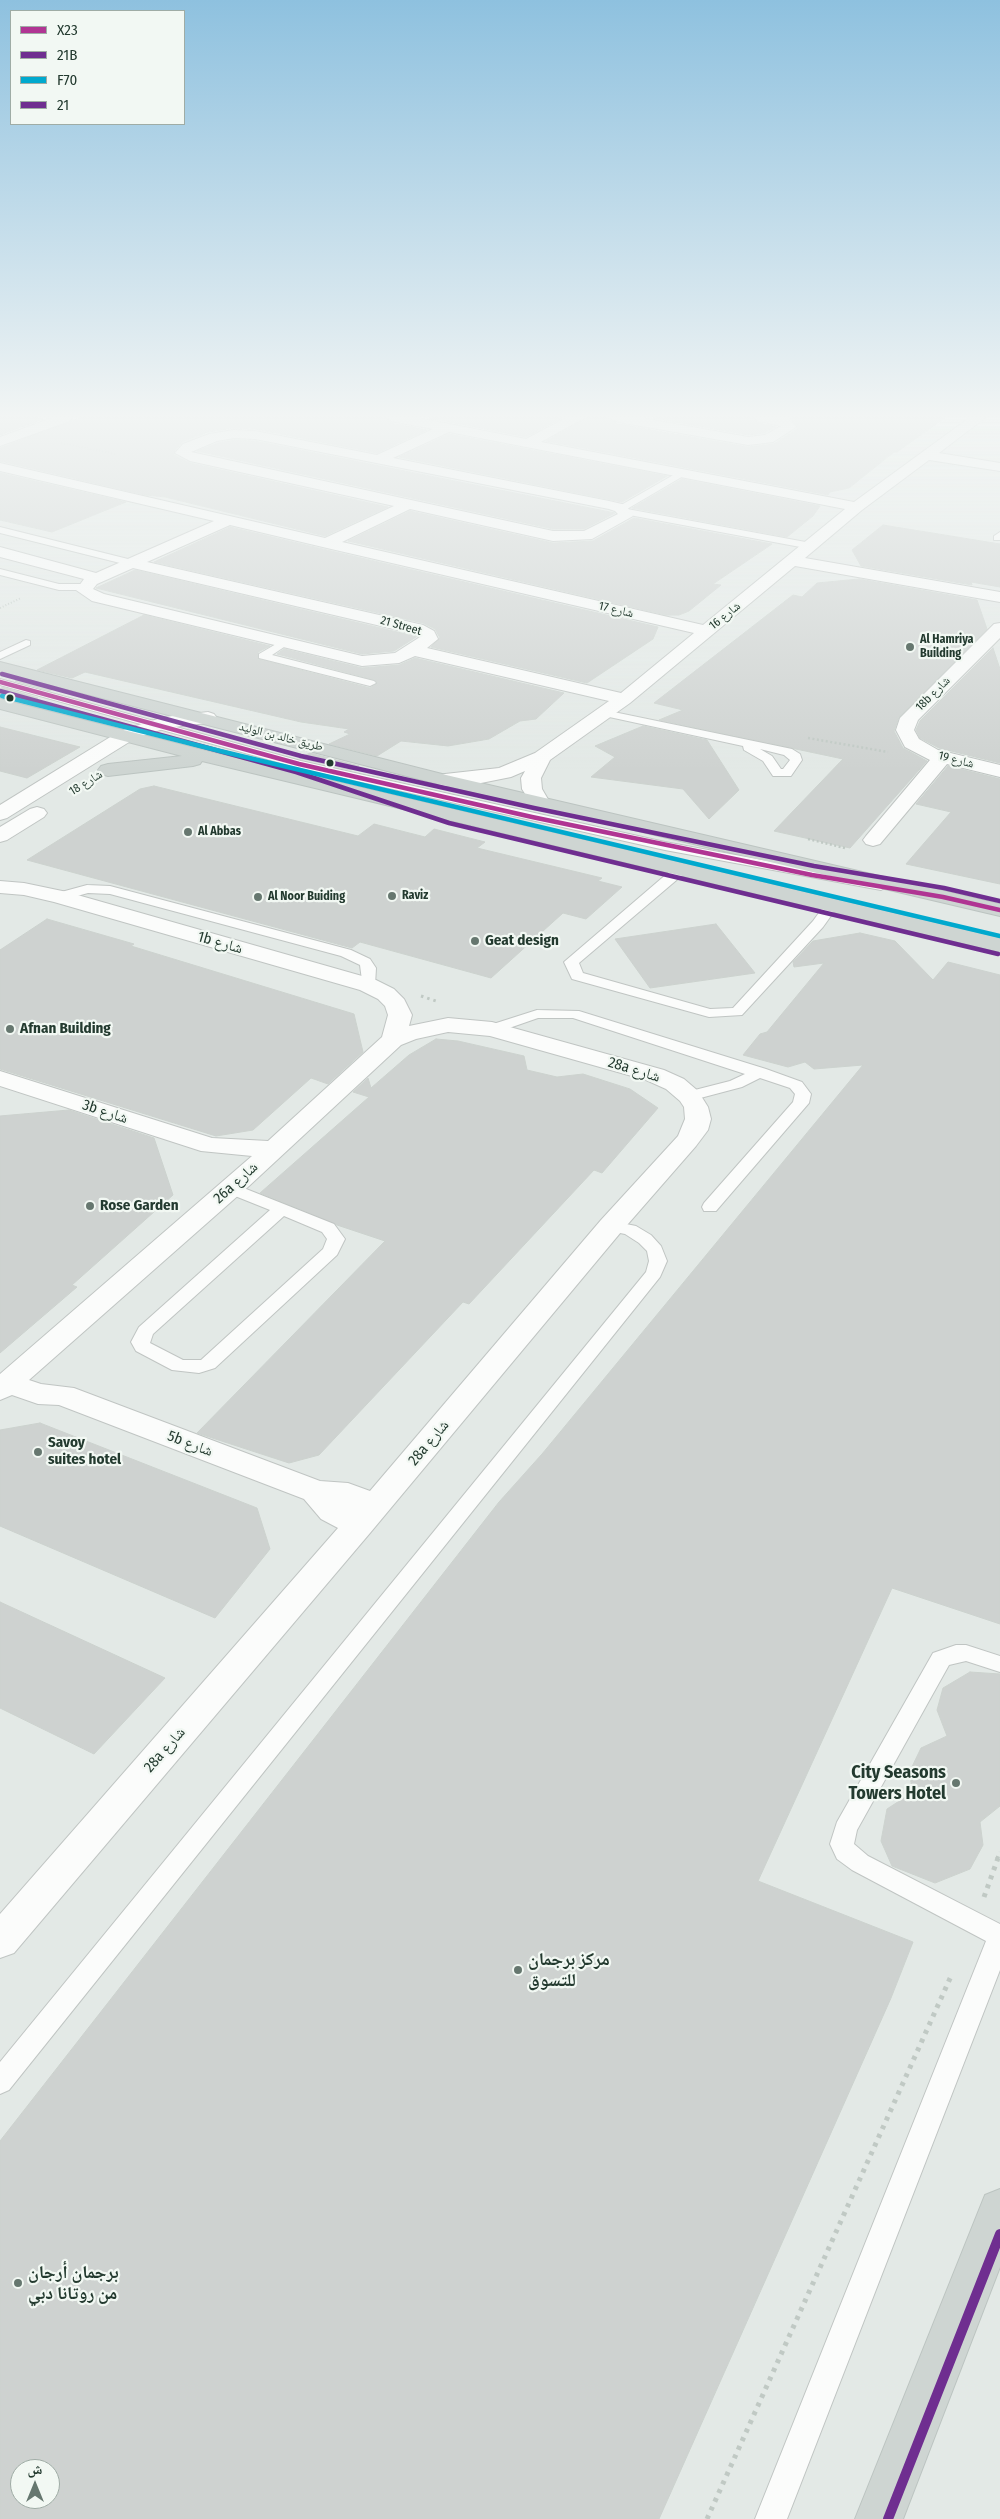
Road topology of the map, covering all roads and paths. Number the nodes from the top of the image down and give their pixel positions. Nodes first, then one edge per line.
1 (23, 536) edge
2 (192, 536) edge
3 (296, 536) edge
4 (343, 536) edge
5 (551, 536) edge
6 (585, 536) edge
7 (756, 536) edge
8 (823, 536) edge
9 (328, 543) junction
10 (811, 546) junction
11 (0, 552) edge
12 (794, 561) junction
13 (132, 562) junction
14 (0, 572) edge
15 (91, 583) junction
16 (1000, 597) edge
17 (1000, 628) edge
18 (707, 631) junction
19 (26, 643) dead end
20 (283, 643) junction
21 (413, 650) junction
22 (0, 656) edge
23 (0, 666) edge
24 (0, 682) edge
25 (370, 683) dead end
26 (0, 704) edge
27 (614, 706) junction
28 (208, 718) joint
29 (909, 718) joint
30 (159, 724) junction
31 (127, 736) junction
32 (751, 740) dead end
33 (542, 757) junction
34 (942, 758) junction
35 (218, 759) junction
36 (299, 764) junction
37 (1000, 771) edge
38 (100, 775) joint
39 (445, 780) junction
40 (539, 801) junction
41 (50, 805) dead end
42 (0, 814) edge
43 (451, 814) junction
44 (0, 836) edge
45 (873, 840) dead end
46 (681, 869) junction
47 (0, 886) edge
48 (943, 896) junction
49 (831, 906) junction
50 (1000, 910) edge
51 (1000, 945) edge
52 (492, 1028) junction
53 (393, 1040) junction
54 (761, 1072) junction
55 (0, 1078) edge
56 (689, 1096) junction
57 (210, 1146) junction
58 (274, 1149) junction
59 (235, 1184) junction
60 (710, 1207) dead end
61 (282, 1209) junction
62 (611, 1226) junction
63 (10, 1381) edge
64 (368, 1515) junction
65 (1000, 1664) edge
66 (1000, 1852) edge
67 (975, 1922) junction
68 (1000, 1937) edge
69 (0, 1941) edge
70 (0, 2082) edge
71 (1000, 2210) edge
72 (708, 2519) edge
73 (771, 2519) edge
74 (879, 2519) edge

1 - 13 lane
2 - 13 street
3 - 9 street, شارع 17
4 - 9 street
5 - 6 street
7 - 10 lane
8 - 10 street, شارع 16
9 - 18 street, شارع 17
10 - 12 street, شارع 16
11 - 15 street, 21 Street
12 - 16 street
12 - 18 street, شارع 16
13 - 15 street
13 - 21 street, 21 Street
14 - 15 lane
15 - 20 street, 21 Street
17 - 29 street, 18b شارع
18 - 27 street, شارع 16
19 - 22 lane
20 - 21 street, 21 Street
20 - 25 lane
21 - 27 street
23 - 30 main road
24 - 30 lane
26 - 31 main road
27 - 32 lane
27 - 33 street, شارع 16
28 - 30 street, شارع 18
28 - 39 main road, طريق خالد بن الوليد
29 - 34 street, شارع 19
30 - 31 main road
30 - 35 main road
30 - 36 lane
30 - 38 street, شارع 18
31 - 42 street, شارع 18
33 - 39 street, شارع 16
33 - 40 street, شارع 16
34 - 37 street, شارع 19
34 - 45 street
35 - 38 main road
35 - 43 main road
36 - 43 lane
36 - 48 lane
39 - 40 main road, طريق خالد بن الوليد
40 - 48 main road, طريق خالد بن الوليد
41 - 44 street
43 - 46 main road
46 - 49 main road
46 - 49 lane
47 - 53 street, 1b شارع
48 - 50 main road, طريق خالد بن الوليد
49 - 51 main road
52 - 53 street, 26a شارع
52 - 54 lane
52 - 56 street, 28a شارع
53 - 58 street, 26a شارع
54 - 56 lane
54 - 60 lane
55 - 57 street, 3b شارع
56 - 62 street, 28a شارع
57 - 58 street, 3b شارع
57 - 59 street, 3b شارع
58 - 59 street, 26a شارع
59 - 61 lane
59 - 63 street, 26a شارع
61 - 61 lane
62 - 64 street, 28a شارع
62 - 70 lane
63 - 64 street, 5b شارع
64 - 69 street, 28a شارع
65 - 67 lane
66 - 67 path
67 - 68 lane
67 - 72 path
68 - 73 lane
71 - 74 main road

